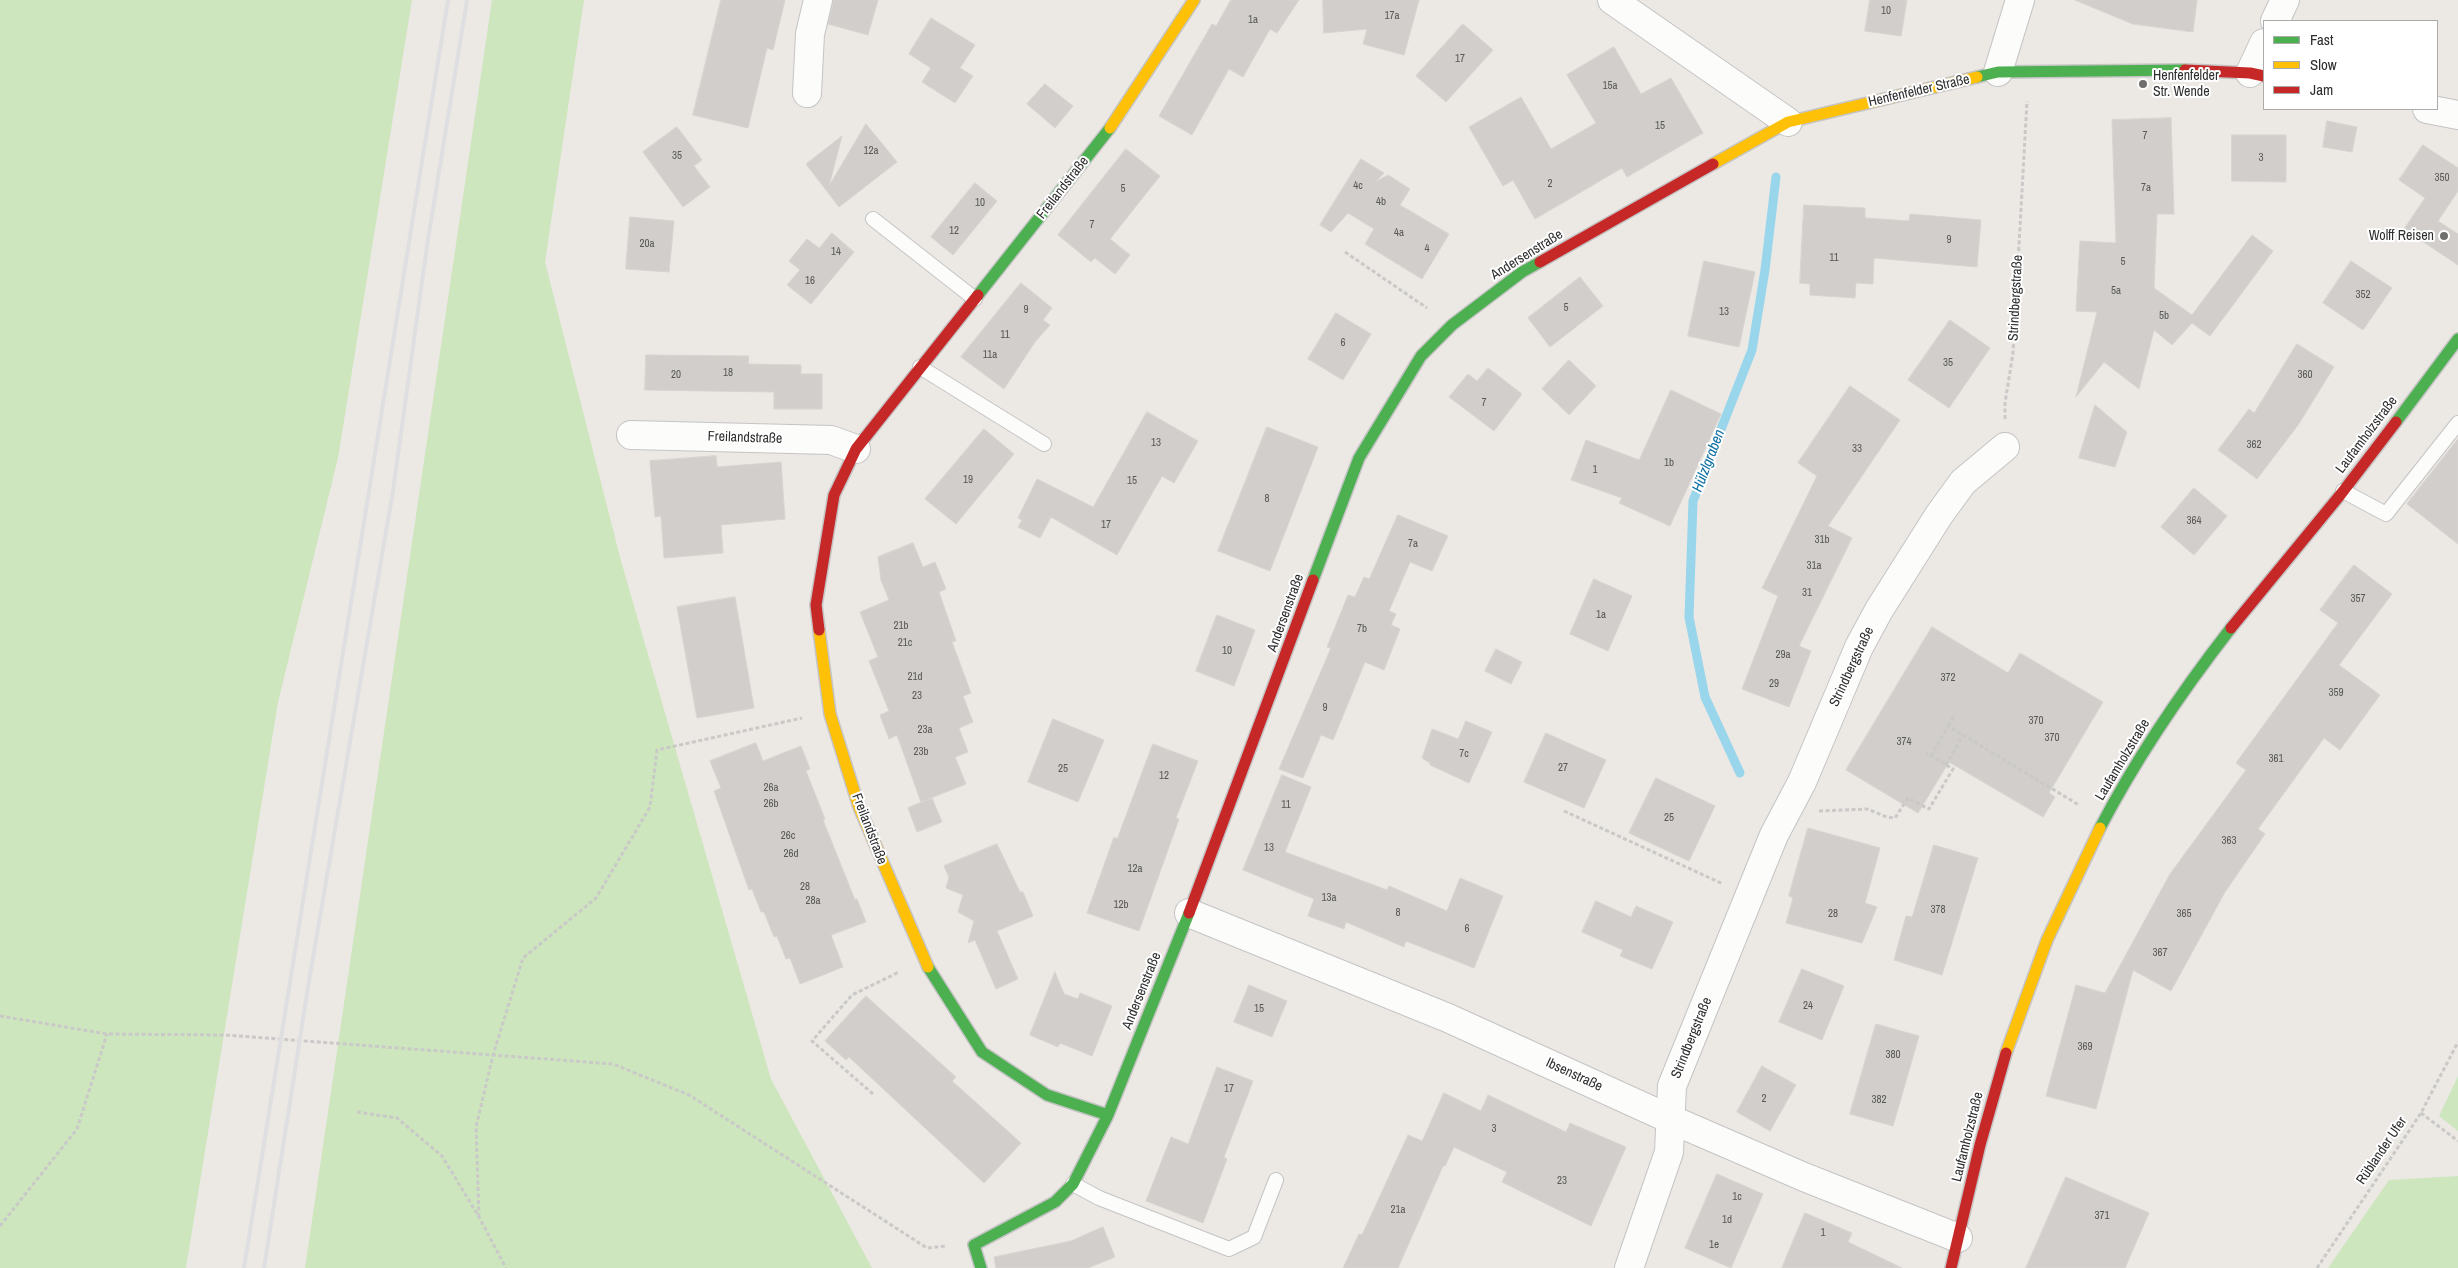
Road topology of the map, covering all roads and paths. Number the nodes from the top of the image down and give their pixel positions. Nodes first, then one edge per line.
1 (818, 0) edge
2 (1194, 0) edge
3 (1612, 0) edge
4 (2020, 0) edge
5 (2285, 0) edge
6 (2275, 20) edge
7 (2263, 47) edge
8 (1998, 72) junction
9 (2028, 73) junction
10 (2257, 74) edge
11 (807, 93) dead end
12 (2432, 110) edge
13 (2458, 115) edge
14 (1788, 122) junction
15 (873, 219) dead end
16 (1345, 252) dead end
17 (975, 299) junction
18 (1452, 325) junction
19 (2458, 339) edge
20 (920, 367) junction
21 (2458, 423) edge
22 (631, 435) dead end
23 (1044, 444) dead end
24 (2005, 447) joint
25 (856, 449) junction
26 (2343, 490) junction
27 (830, 714) junction
28 (1955, 714) dead end
29 (1948, 726) junction
30 (1963, 735) junction
31 (1926, 753) dead end
32 (1931, 756) junction
33 (1946, 765) junction
34 (1564, 811) dead end
35 (1786, 812) junction
36 (2105, 820) junction
37 (1749, 896) junction
38 (1189, 913) junction
39 (924, 960) junction
40 (0, 1016) edge
41 (107, 1034) junction
42 (2458, 1042) edge
43 (493, 1054) junction
44 (873, 1094) dead end
45 (357, 1112) dead end
46 (2421, 1114) junction
47 (1108, 1115) junction
48 (1670, 1119) junction
49 (2458, 1141) edge
50 (1276, 1180) dead end
51 (1073, 1184) junction
52 (479, 1216) junction
53 (0, 1226) edge
54 (1958, 1238) junction
55 (974, 1244) junction
56 (506, 1268) edge
57 (981, 1268) edge
58 (1629, 1268) edge
59 (1951, 1268) edge
60 (2317, 1268) edge

1 - 11 street
2 - 17 street, Freilandstraße
3 - 14 street
4 - 8 street
5 - 6 street
7 - 10 street
8 - 9 street, Henfenfelder Straße
8 - 14 street, Henfenfelder Straße
9 - 10 street, Henfenfelder Straße
9 - 24 path, Strindbergstraße
12 - 13 street
14 - 18 street, Andersenstraße
15 - 17 lane
16 - 18 path
17 - 20 street, Freilandstraße
18 - 38 street, Andersenstraße
19 - 26 street, Laufamholzstraße
20 - 23 lane
20 - 25 street, Freilandstraße
21 - 26 lane
22 - 25 street, Freilandstraße
24 - 35 street, Strindbergstraße
25 - 27 street, Freilandstraße
26 - 36 street, Laufamholzstraße
27 - 39 street, Freilandstraße
27 - 43 path
28 - 29 path
29 - 30 path
29 - 32 path
30 - 33 path
30 - 36 path
31 - 32 path
32 - 33 path
33 - 35 path
34 - 37 path
35 - 37 street, Strindbergstraße
36 - 54 street, Laufamholzstraße
37 - 48 street, Strindbergstraße
38 - 47 street, Andersenstraße
38 - 48 street, Ibsenstraße
39 - 44 path
39 - 47 street, Freilandstraße
40 - 41 path
41 - 43 path
41 - 53 path
42 - 46 path, Rüblander Ufer
43 - 52 path
43 - 55 path
45 - 52 path
46 - 49 path
46 - 60 path, Rüblander Ufer
47 - 51 street, Andersenstraße
48 - 54 street, Ibsenstraße
48 - 58 street, Strindbergstraße
50 - 51 lane
51 - 55 street, Andersenstraße
52 - 56 path
54 - 59 street, Laufamholzstraße
55 - 57 street

